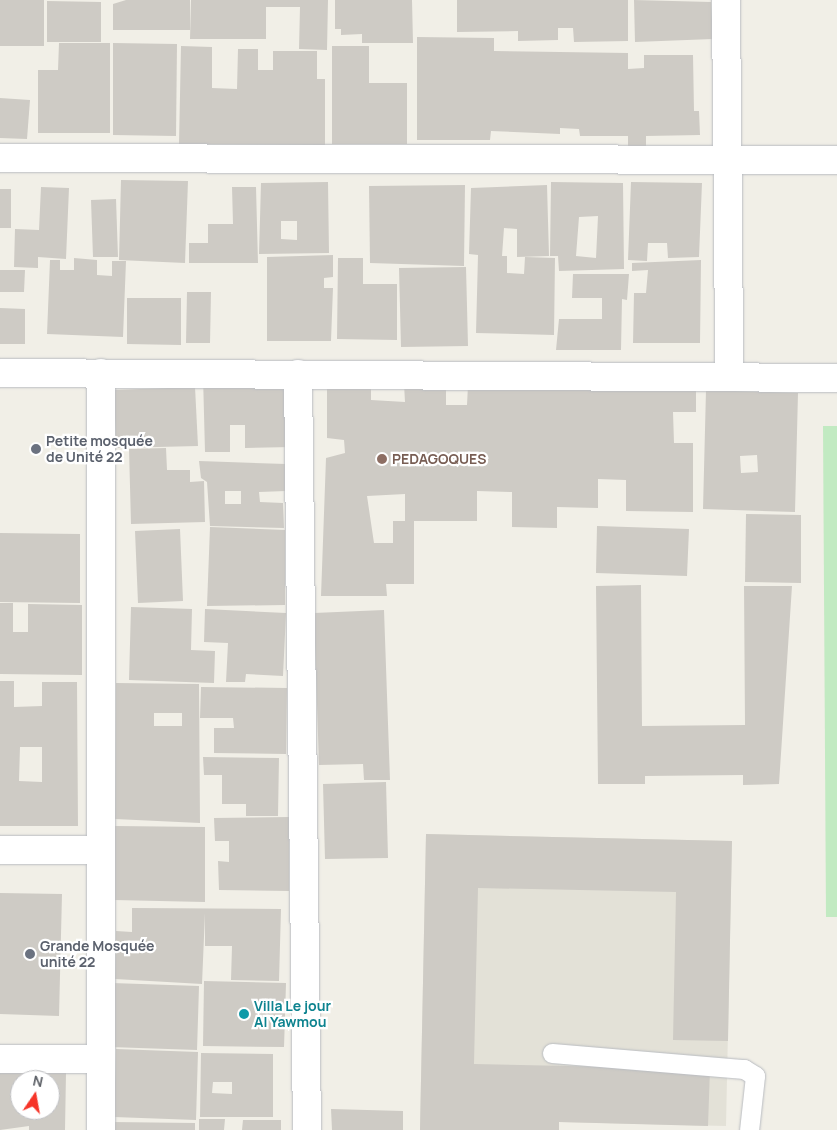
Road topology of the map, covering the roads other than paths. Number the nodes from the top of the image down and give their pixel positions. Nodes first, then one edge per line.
1 (726, 0) edge
2 (0, 158) edge
3 (727, 160) junction
4 (837, 160) edge
5 (0, 373) edge
6 (101, 373) junction
7 (298, 374) junction
8 (729, 378) junction
9 (837, 378) edge
10 (0, 850) edge
11 (101, 850) junction
12 (552, 1053) dead end
13 (0, 1059) edge
14 (101, 1059) junction
15 (101, 1130) edge
16 (307, 1130) edge
17 (749, 1130) edge

1 - 3 street
2 - 3 street
3 - 4 street
3 - 8 street
5 - 6 street
6 - 7 street
6 - 11 street
7 - 8 street
7 - 16 street
8 - 9 street
10 - 11 street
11 - 14 street
12 - 17 lane
13 - 14 street
14 - 15 street

